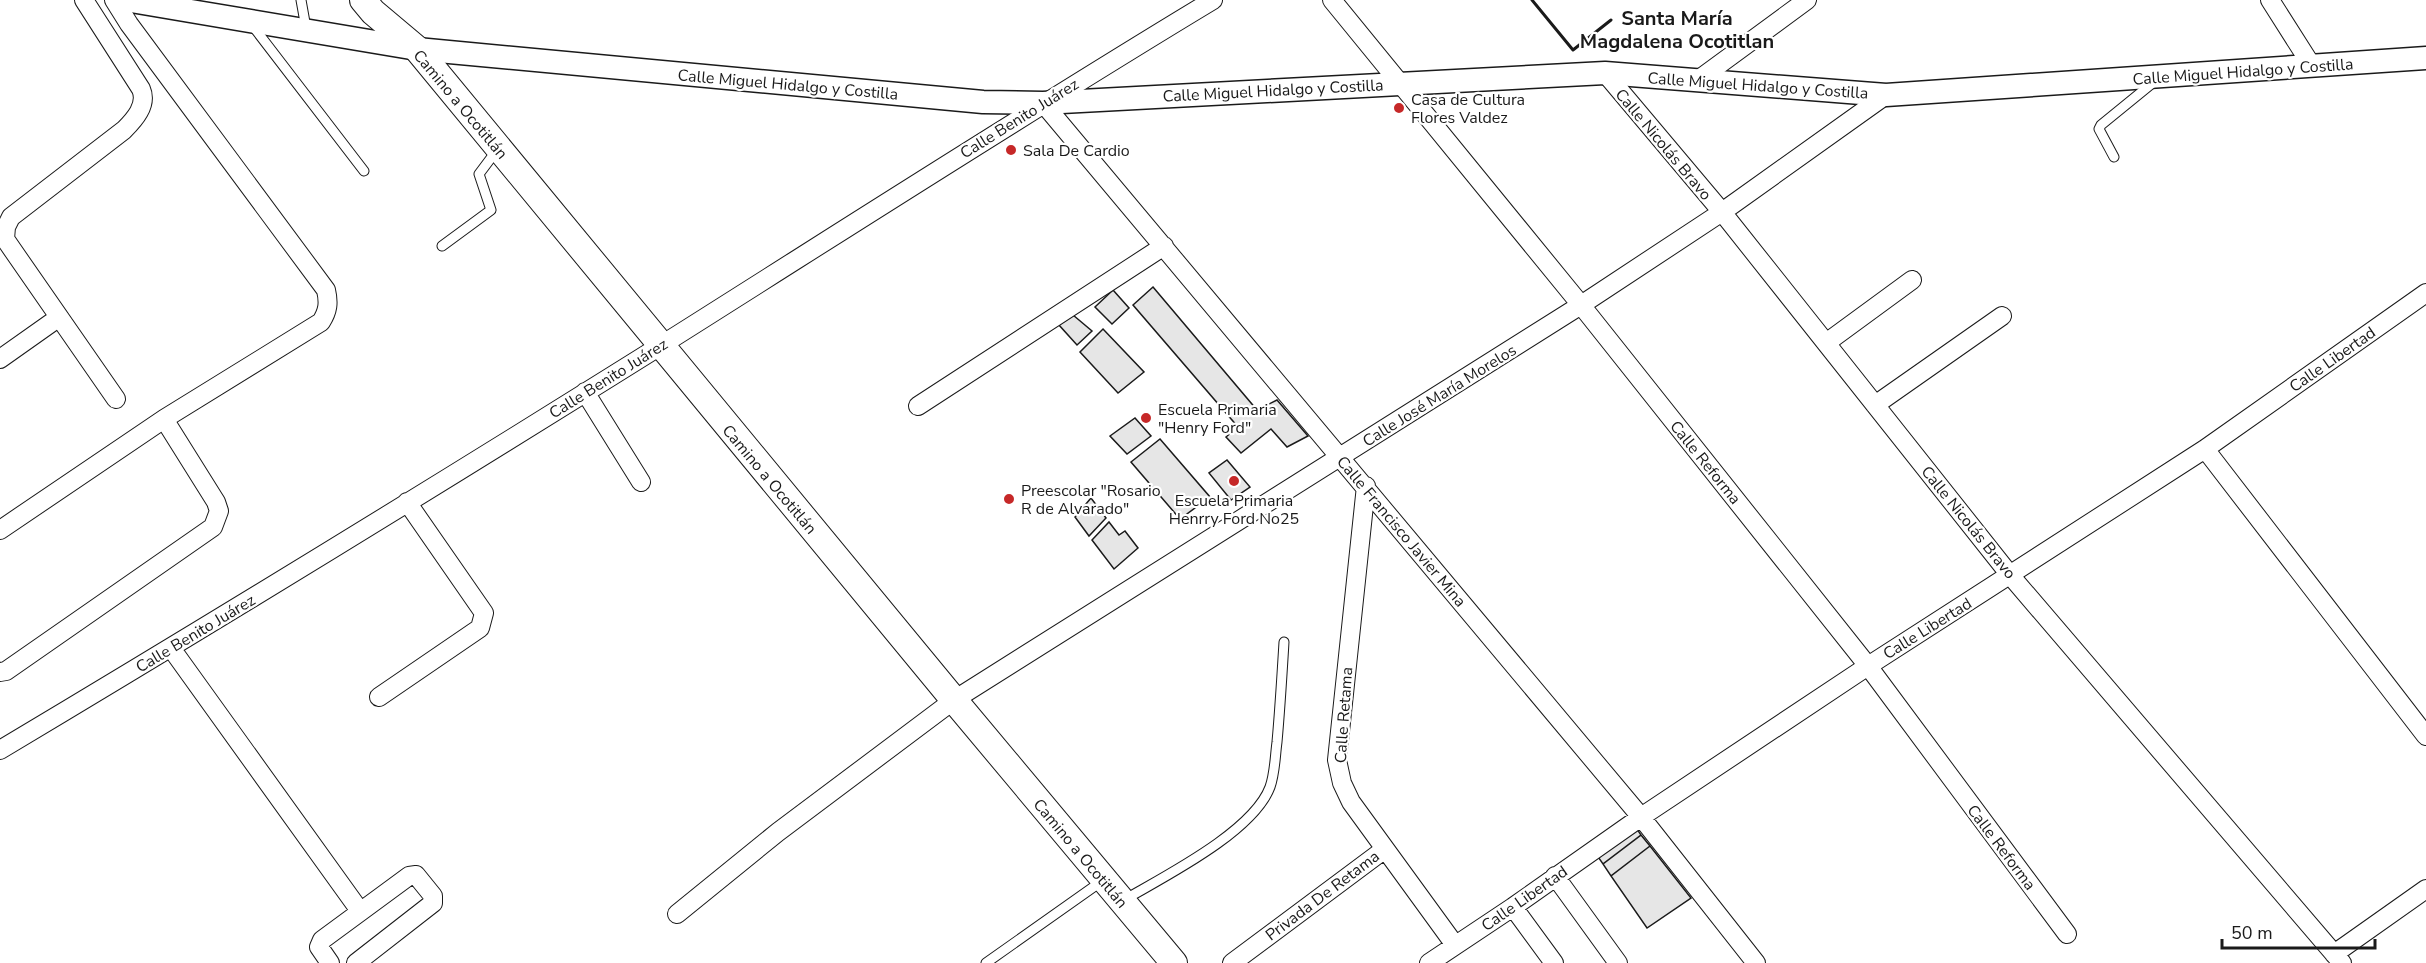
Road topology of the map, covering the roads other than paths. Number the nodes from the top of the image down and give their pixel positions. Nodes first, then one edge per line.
1 (84, 0) edge
2 (114, 0) edge
3 (125, 0) edge
4 (301, 0) edge
5 (363, 0) edge
6 (1213, 0) edge
7 (1332, 0) edge
8 (1807, 0) edge
9 (2270, 0) edge
10 (249, 21) junction
11 (306, 31) junction
12 (417, 49) junction
13 (2426, 55) edge
14 (2312, 66) junction
15 (1605, 74) junction
16 (2162, 76) junction
17 (1698, 80) junction
18 (1400, 83) junction
19 (1886, 95) junction
20 (1043, 103) junction
21 (498, 148) junction
22 (2114, 157) dead end
23 (364, 171) dead end
24 (1722, 212) junction
25 (442, 246) dead end
26 (1164, 246) junction
27 (1912, 280) dead end
28 (2426, 293) edge
29 (1581, 305) junction
30 (2002, 316) dead end
31 (58, 318) junction
32 (1826, 343) junction
33 (660, 346) junction
34 (0, 359) edge
35 (585, 392) junction
36 (116, 399) dead end
37 (1875, 405) junction
38 (918, 406) dead end
39 (164, 419) junction
40 (2205, 449) junction
41 (1339, 458) junction
42 (641, 482) dead end
43 (1366, 486) junction
44 (407, 502) junction
45 (0, 530) edge
46 (2010, 575) junction
47 (1284, 642) dead end
48 (171, 648) junction
49 (1868, 666) junction
50 (0, 672) edge
51 (379, 697) dead end
52 (954, 700) junction
53 (2426, 736) edge
54 (0, 750) edge
55 (1641, 817) junction
56 (1384, 849) junction
57 (1555, 876) junction
58 (1104, 879) junction
59 (2426, 889) edge
60 (1122, 901) junction
61 (1513, 908) junction
62 (360, 911) junction
63 (677, 914) dead end
64 (2067, 934) dead end
65 (1455, 945) junction
66 (2338, 958) edge
67 (330, 963) edge
68 (356, 963) edge
69 (986, 963) edge
70 (1174, 963) edge
71 (1232, 963) edge
72 (1429, 963) edge
73 (1554, 963) edge
74 (1618, 963) edge
75 (1756, 963) edge

1 - 31 street
2 - 39 street
3 - 10 street, Calle Miguel Hidalgo y Costilla
4 - 11 lane
5 - 12 main road, Camino a Ocotitlán
6 - 20 street, Calle Benito Juárez
7 - 18 street, Calle Reforma
8 - 17 street
9 - 14 street
10 - 11 street, Calle Miguel Hidalgo y Costilla
10 - 23 lane
11 - 12 street, Calle Miguel Hidalgo y Costilla
12 - 20 street, Calle Miguel Hidalgo y Costilla
12 - 21 main road, Camino a Ocotitlán
13 - 14 street, Calle Miguel Hidalgo y Costilla
14 - 16 street, Calle Miguel Hidalgo y Costilla
15 - 17 street, Calle Miguel Hidalgo y Costilla
15 - 18 street, Calle Miguel Hidalgo y Costilla
15 - 24 street, Calle Nicolás Bravo
16 - 19 street, Calle Miguel Hidalgo y Costilla
16 - 22 lane
17 - 19 street, Calle Miguel Hidalgo y Costilla
18 - 20 street, Calle Miguel Hidalgo y Costilla
18 - 29 street, Calle Reforma
19 - 24 street, Calle José María Morelos
20 - 26 street, Calle Francisco Javier Mina
20 - 33 street, Calle Benito Juárez
21 - 25 lane
21 - 33 main road, Camino a Ocotitlán
24 - 29 street, Calle José María Morelos
24 - 32 street, Calle Nicolás Bravo
26 - 38 street
26 - 41 street, Calle Francisco Javier Mina
27 - 32 street
28 - 40 street, Calle Libertad
29 - 41 street, Calle José María Morelos
29 - 49 street, Calle Reforma
30 - 37 street
31 - 34 street
31 - 36 street
32 - 37 street, Calle Nicolás Bravo
33 - 35 street, Calle Benito Juárez
33 - 52 main road, Camino a Ocotitlán
35 - 42 street
35 - 44 street, Calle Benito Juárez
37 - 46 street, Calle Nicolás Bravo
39 - 45 street
39 - 50 street
40 - 46 street, Calle Libertad
40 - 53 street
41 - 43 street, Calle Francisco Javier Mina
41 - 52 street, Calle José María Morelos
43 - 55 street, Calle Francisco Javier Mina
43 - 56 street, Calle Retama
44 - 48 street, Calle Benito Juárez
44 - 51 street
46 - 49 street, Calle Libertad
46 - 66 street, Calle Nicolás Bravo
47 - 60 lane
48 - 54 street, Calle Benito Juárez
48 - 62 street
49 - 55 street, Calle Libertad
49 - 64 street, Calle Reforma
52 - 58 main road, Camino a Ocotitlán
52 - 63 street, Calle José María Morelos
55 - 57 street, Calle Libertad
55 - 75 street, Calle Francisco Javier Mina
56 - 65 street, Calle Retama
56 - 71 street, Privada De Retama
57 - 61 street, Calle Libertad
57 - 74 street
58 - 60 main road, Camino a Ocotitlán
58 - 69 lane
59 - 66 street
60 - 70 main road, Camino a Ocotitlán
61 - 65 street, Calle Libertad
61 - 73 street
62 - 67 street
62 - 68 street
65 - 72 street, Calle Libertad

